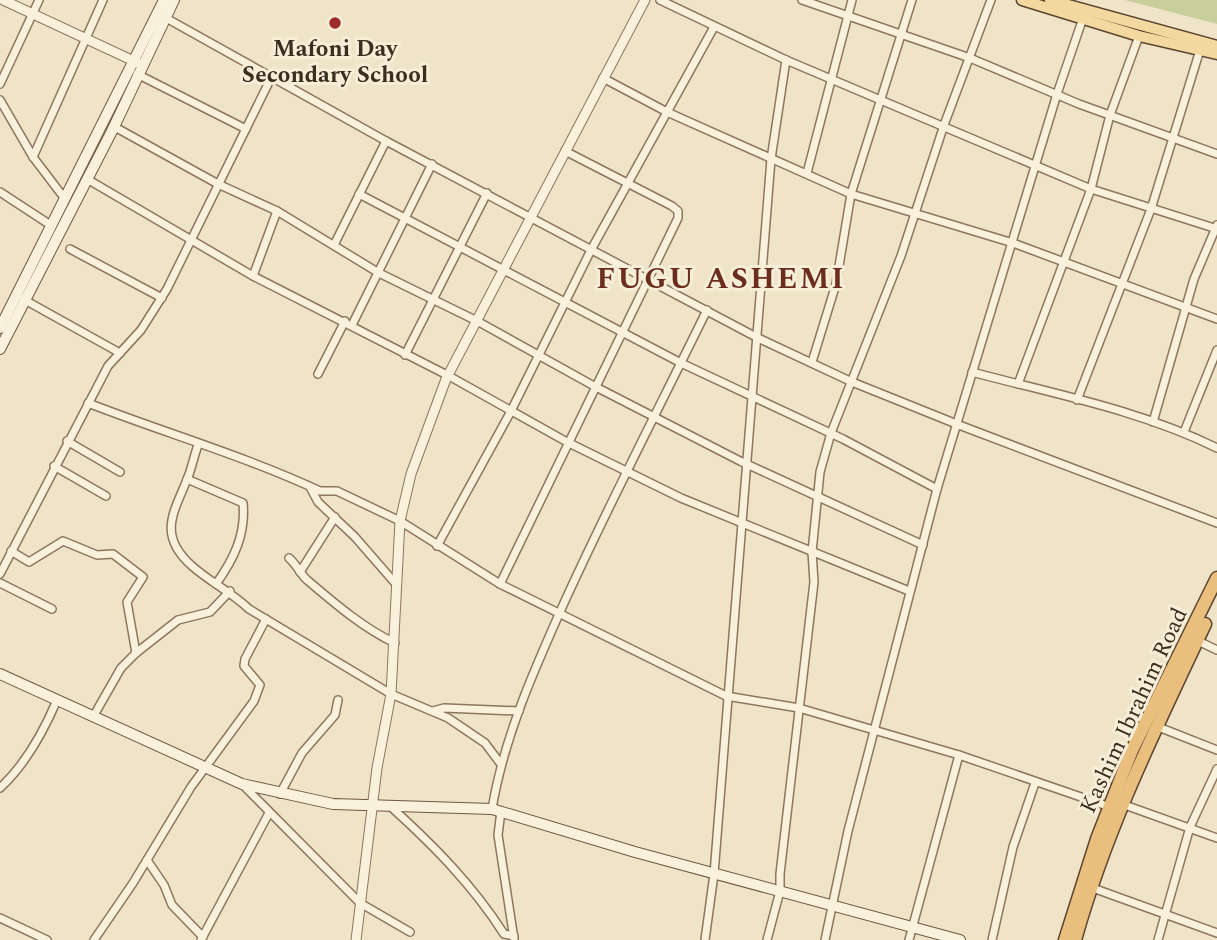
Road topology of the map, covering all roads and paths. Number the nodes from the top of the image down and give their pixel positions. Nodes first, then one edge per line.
1 (3, 0) edge
2 (39, 0) edge
3 (103, 0) edge
4 (174, 0) edge
5 (645, 0) edge
6 (660, 0) edge
7 (802, 0) edge
8 (852, 0) edge
9 (912, 0) edge
10 (991, 0) edge
11 (1022, 0) edge
12 (1049, 0) edge
13 (162, 1) edge
14 (33, 14) junction
15 (166, 18) junction
16 (846, 18) junction
17 (1083, 18) junction
18 (714, 27) junction
19 (900, 35) junction
20 (1139, 36) junction
21 (87, 39) junction
22 (1217, 46) edge
23 (1200, 50) junction
24 (1217, 54) edge
25 (970, 58) junction
26 (786, 60) junction
27 (137, 67) junction
28 (271, 78) junction
29 (603, 78) junction
30 (832, 80) junction
31 (0, 84) edge
32 (1057, 94) junction
33 (0, 100) edge
34 (879, 101) junction
35 (667, 112) junction
36 (1110, 115) junction
37 (944, 125) junction
38 (113, 126) junction
39 (246, 129) junction
40 (1170, 137) junction
41 (387, 141) junction
42 (565, 151) junction
43 (1217, 153) edge
44 (33, 157) junction
45 (771, 159) junction
46 (432, 164) junction
47 (1037, 165) junction
48 (807, 173) junction
49 (87, 179) junction
50 (218, 184) junction
51 (628, 184) junction
52 (1091, 189) junction
53 (0, 192) edge
54 (487, 192) junction
55 (359, 194) junction
56 (851, 194) junction
57 (65, 199) junction
58 (1151, 209) junction
59 (277, 211) junction
60 (916, 212) junction
61 (531, 215) junction
62 (405, 217) junction
63 (52, 226) junction
64 (1216, 227) edge
65 (191, 242) junction
66 (1013, 243) junction
67 (334, 245) junction
68 (460, 248) junction
69 (70, 249) dead end
70 (592, 250) junction
71 (1061, 262) junction
72 (503, 270) junction
73 (379, 273) junction
74 (253, 276) junction
75 (648, 280) junction
76 (1123, 283) junction
77 (21, 298) junction
78 (162, 298) junction
79 (431, 299) junction
80 (567, 302) junction
81 (1186, 307) junction
82 (707, 310) junction
83 (3, 316) edge
84 (1217, 319) edge
85 (477, 321) junction
86 (348, 323) junction
87 (0, 328) edge
88 (622, 330) junction
89 (758, 338) junction
90 (0, 349) edge
91 (1217, 350) edge
92 (120, 353) junction
93 (405, 355) junction
94 (539, 355) junction
95 (812, 362) junction
96 (681, 363) junction
97 (972, 372) junction
98 (318, 374) dead end
99 (449, 376) junction
100 (852, 382) junction
101 (1017, 384) junction
102 (594, 386) junction
103 (751, 395) junction
104 (1077, 400) junction
105 (88, 403) junction
106 (510, 412) junction
107 (653, 416) junction
108 (1153, 422) junction
109 (959, 425) junction
110 (1184, 432) junction
111 (831, 433) junction
112 (67, 441) junction
113 (567, 442) junction
114 (198, 445) junction
115 (1217, 448) edge
116 (745, 463) junction
117 (54, 466) junction
118 (626, 469) junction
119 (120, 472) dead end
120 (187, 479) junction
121 (310, 486) junction
122 (937, 489) junction
123 (106, 496) dead end
124 (819, 499) junction
125 (335, 517) junction
126 (400, 521) junction
127 (742, 523) junction
128 (1217, 523) edge
129 (438, 545) junction
130 (923, 545) junction
131 (11, 551) junction
132 (812, 552) junction
133 (289, 558) dead end
134 (300, 572) junction
135 (0, 574) edge
136 (1217, 578) edge
137 (0, 583) edge
138 (395, 583) junction
139 (216, 584) junction
140 (500, 584) junction
141 (230, 591) junction
142 (909, 592) junction
143 (1217, 597) edge
144 (52, 609) dead end
145 (560, 613) junction
146 (266, 619) junction
147 (1193, 639) junction
148 (395, 643) junction
149 (1217, 650) edge
150 (136, 653) junction
151 (1, 675) edge
152 (391, 694) junction
153 (726, 696) junction
154 (338, 700) dead end
155 (57, 701) junction
156 (799, 708) junction
157 (433, 711) junction
158 (519, 711) junction
159 (93, 717) junction
160 (1156, 726) junction
161 (875, 731) junction
162 (1217, 750) edge
163 (959, 755) junction
164 (500, 763) junction
165 (206, 768) junction
166 (1217, 769) edge
167 (1035, 783) junction
168 (242, 784) junction
169 (0, 788) edge
170 (280, 794) junction
171 (387, 803) junction
172 (1115, 805) junction
173 (374, 806) junction
174 (497, 810) junction
175 (269, 813) junction
176 (1190, 827) junction
177 (1217, 838) edge
178 (147, 860) junction
179 (714, 874) junction
180 (1090, 887) junction
181 (780, 891) junction
182 (359, 903) junction
183 (833, 905) junction
184 (1165, 915) junction
185 (0, 918) edge
186 (912, 927) junction
187 (410, 932) dead end
188 (1217, 933) edge
189 (514, 938) edge
190 (202, 939) edge
191 (357, 939) edge
192 (47, 940) edge
193 (94, 940) edge
194 (705, 940) edge
195 (767, 940) edge
196 (825, 940) edge
197 (909, 940) edge
198 (960, 940) edge
199 (992, 940) edge
200 (1065, 940) edge
201 (1075, 940) edge
202 (1158, 940) edge

1 - 14 street
2 - 14 street
3 - 21 street
4 - 15 main road
5 - 29 street
6 - 18 street
7 - 16 street
8 - 16 street
9 - 19 street
10 - 25 street
11 - 17 main road
12 - 22 main road
13 - 27 main road
14 - 21 street
14 - 31 street
15 - 27 main road
15 - 28 street
16 - 19 street
16 - 30 street
17 - 20 main road
17 - 32 street
18 - 26 street
18 - 35 street
19 - 25 street
19 - 34 street
20 - 23 main road
20 - 36 street
21 - 27 street
21 - 44 street
23 - 24 main road
23 - 40 street
25 - 32 street
25 - 37 street
26 - 30 street
26 - 45 street
27 - 38 main road
27 - 39 street
27 - 57 main road
28 - 39 street
28 - 41 street
29 - 35 street
29 - 42 street
30 - 34 street
30 - 48 street
32 - 36 street
32 - 47 street
33 - 44 street
34 - 37 street
34 - 56 street
35 - 45 street
35 - 51 street
36 - 40 street
36 - 52 street
37 - 47 street
37 - 60 street
38 - 49 main road
38 - 50 street
39 - 50 street
40 - 43 street
40 - 58 street
41 - 46 street
41 - 55 street
42 - 51 street
42 - 61 street
44 - 57 street
45 - 48 street
45 - 89 street
46 - 54 street
46 - 62 street
47 - 52 street
47 - 66 street
48 - 56 street
49 - 65 street
49 - 77 main road
50 - 59 street
50 - 65 street
51 - 70 street
51 - 75 street
52 - 58 street
52 - 71 street
53 - 63 street
54 - 61 street
54 - 68 street
55 - 62 street
55 - 67 street
56 - 60 street
56 - 95 street
57 - 63 main road
58 - 64 street
58 - 76 street
59 - 67 street
59 - 74 street
60 - 66 street
60 - 100 street
61 - 70 street
61 - 72 street
62 - 68 street
62 - 73 street
63 - 77 main road
64 - 81 street
65 - 74 street
65 - 78 street
66 - 71 street
66 - 97 street
67 - 73 street
68 - 72 street
68 - 79 street
69 - 78 street
70 - 75 street
70 - 80 street
71 - 76 street
71 - 101 street
72 - 80 street
72 - 85 street
73 - 79 street
73 - 86 street
74 - 86 street
75 - 82 street
75 - 88 street
76 - 81 street
76 - 104 street
77 - 83 main road
77 - 90 main road
77 - 92 street
78 - 92 street
79 - 85 street
79 - 93 street
80 - 88 street
80 - 94 street
81 - 84 street
81 - 108 street
82 - 89 street
82 - 96 street
83 - 87 main road
85 - 94 street
85 - 99 street
86 - 93 street
86 - 98 street
88 - 96 street
88 - 102 street
89 - 95 street
89 - 103 street
91 - 110 street
92 - 105 street
93 - 99 street
94 - 102 street
94 - 106 street
95 - 100 street
96 - 103 street
96 - 107 street
97 - 101 street
97 - 109 street
99 - 106 street
99 - 126 street
100 - 109 street
100 - 111 street
101 - 104 street
102 - 107 street
102 - 113 street
103 - 111 street
103 - 116 street
104 - 108 street
105 - 112 street
105 - 114 street
106 - 113 street
106 - 129 street
107 - 116 street
107 - 118 street
108 - 110 street
109 - 122 street
109 - 128 street
110 - 115 street
111 - 122 street
111 - 124 street
112 - 117 street
112 - 119 street
113 - 118 street
113 - 140 street
114 - 120 street
114 - 121 street
116 - 124 street
116 - 127 street
117 - 123 street
117 - 131 street
118 - 127 street
118 - 145 street
120 - 139 street
120 - 139 street
121 - 125 street
121 - 126 street
122 - 130 street
124 - 130 street
124 - 132 street
125 - 134 street
125 - 138 street
126 - 129 street
126 - 138 street
127 - 132 street
127 - 153 street
129 - 140 street
130 - 142 street
131 - 135 street
131 - 150 street
132 - 142 street
132 - 156 street
133 - 134 street
134 - 148 street
136 - 147 highway, Kashim Ibrahim Road
137 - 144 street
138 - 148 street
139 - 141 street
140 - 145 street
141 - 146 street
141 - 150 street
142 - 161 street
143 - 147 highway, Kashim Ibrahim Road
145 - 153 street
145 - 158 street
146 - 152 street
146 - 165 street
147 - 149 street
147 - 160 highway, Kashim Ibrahim Road
147 - 172 highway, Kashim Ibrahim Road
148 - 152 street
150 - 159 street
151 - 155 main road
152 - 157 street
152 - 173 street
153 - 156 street
153 - 179 street
154 - 170 street
155 - 159 main road
155 - 169 street
156 - 161 street
156 - 181 street
157 - 158 street
157 - 164 street
158 - 164 street
159 - 165 main road
160 - 162 street
160 - 172 highway, Kashim Ibrahim Road
161 - 163 street
161 - 183 street
163 - 167 street
163 - 186 street
164 - 174 street
165 - 168 main road
165 - 178 street
166 - 176 street
167 - 172 street
167 - 199 street
168 - 170 main road
168 - 175 street
170 - 173 main road
171 - 173 main road
171 - 174 main road
171 - 189 street
172 - 176 street
172 - 180 highway, Kashim Ibrahim Road
172 - 200 highway, Kashim Ibrahim Road
173 - 182 street
174 - 179 main road
174 - 189 street
175 - 182 street
175 - 190 street
176 - 177 street
176 - 184 street
178 - 190 street
178 - 193 street
179 - 181 main road
179 - 194 street
180 - 184 street
180 - 201 highway, Kashim Ibrahim Road
181 - 183 main road
181 - 195 street
182 - 187 street
182 - 191 street
183 - 186 main road
183 - 196 street
184 - 188 street
184 - 202 street
185 - 192 street
186 - 197 street
186 - 198 main road

